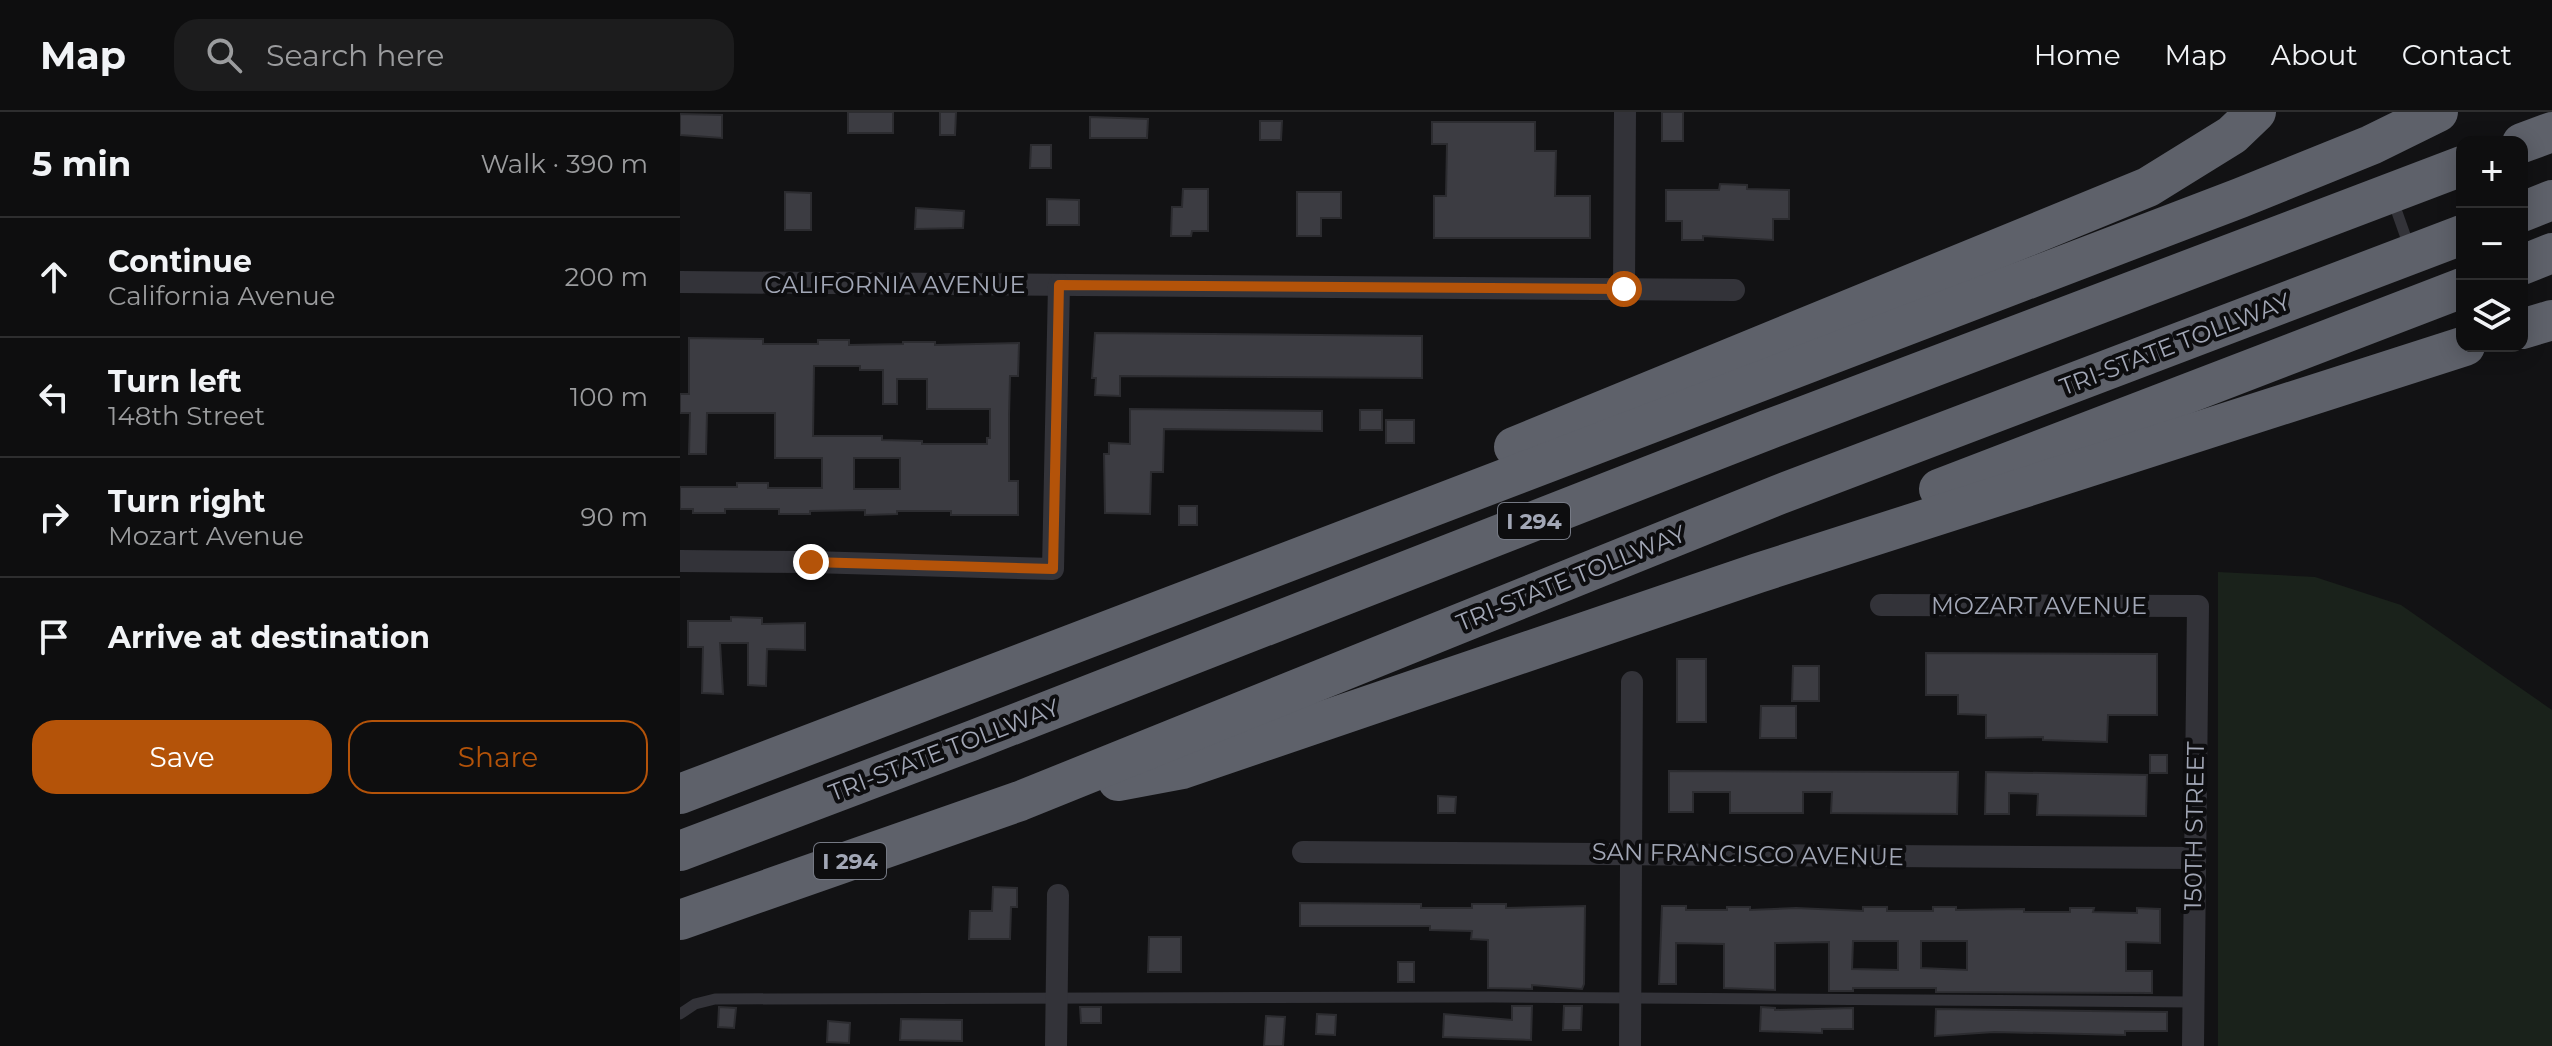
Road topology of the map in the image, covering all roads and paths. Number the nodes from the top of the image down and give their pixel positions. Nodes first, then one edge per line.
1 (1625, 112) edge
2 (2256, 112) edge
3 (2438, 112) edge
4 (2552, 132) edge
5 (2528, 141) edge
6 (2456, 168) edge
7 (2390, 193) junction
8 (2552, 200) edge
9 (2528, 210) edge
10 (2456, 237) edge
11 (2552, 253) edge
12 (2412, 254) junction
13 (2528, 263) edge
14 (680, 282) edge
15 (1059, 285) junction
16 (1624, 289) junction
17 (1734, 290) dead end
18 (2456, 290) edge
19 (2552, 320) edge
20 (2528, 327) edge
21 (2456, 349) edge
22 (680, 561) edge
23 (1758, 573) junction
24 (1881, 605) dead end
25 (2198, 606) joint
26 (1117, 626) junction
27 (1632, 682) dead end
28 (680, 794) edge
29 (1020, 801) junction
30 (680, 851) edge
31 (1303, 852) dead end
32 (1632, 852) junction
33 (2193, 858) junction
34 (1058, 895) dead end
35 (680, 920) edge
36 (1056, 999) junction
37 (1631, 1000) junction
38 (2193, 1002) junction
39 (680, 1014) edge
40 (1056, 1046) edge
41 (1630, 1046) edge
42 (2193, 1046) edge

1 - 16 street
2 - 26 highway
3 - 26 highway
4 - 5 highway
6 - 7 highway, TRI-STATE TOLLWAY / I 294
7 - 12 lane
7 - 30 highway, TRI-STATE TOLLWAY / I 294
8 - 9 highway
10 - 12 highway, TRI-STATE TOLLWAY / I 294
11 - 13 highway
12 - 29 highway, TRI-STATE TOLLWAY / I 294
14 - 15 street, CALIFORNIA AVENUE
15 - 16 street, CALIFORNIA AVENUE
15 - 22 street
16 - 17 street, CALIFORNIA AVENUE
18 - 23 highway
19 - 20 highway
21 - 23 highway
23 - 29 highway
24 - 25 street, MOZART AVENUE
25 - 33 street, 150TH STREET
26 - 28 highway
27 - 32 street
29 - 35 highway, TRI-STATE TOLLWAY / I 294
31 - 32 street, SAN FRANCISCO AVENUE
32 - 33 street, SAN FRANCISCO AVENUE
32 - 37 street
33 - 38 street, 150TH STREET
34 - 36 street
36 - 37 lane
36 - 39 lane
36 - 40 street
37 - 38 lane
37 - 41 street
38 - 42 street, 150TH STREET

